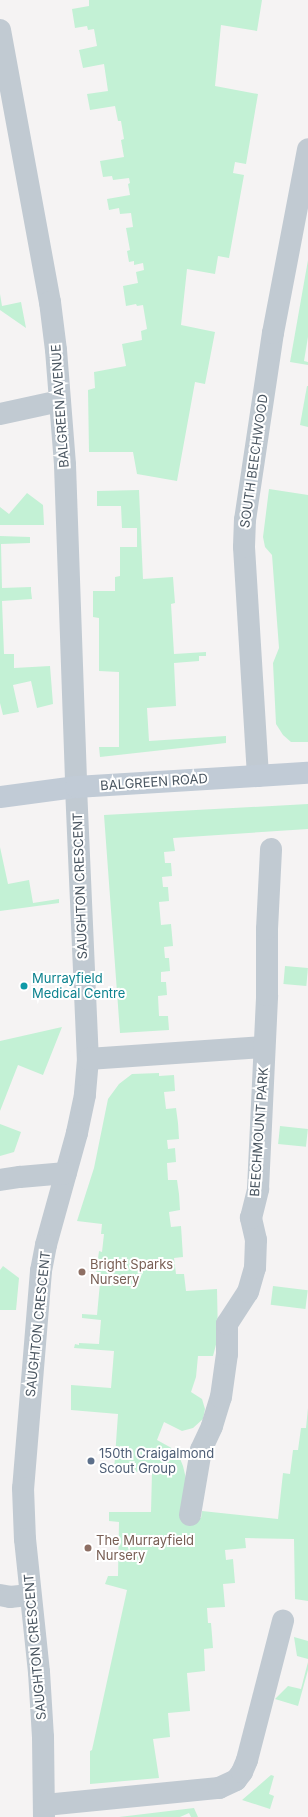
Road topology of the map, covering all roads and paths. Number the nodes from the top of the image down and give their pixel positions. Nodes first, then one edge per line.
1 (0, 30) edge
2 (308, 149) edge
3 (60, 401) junction
4 (0, 414) edge
5 (308, 773) edge
6 (258, 776) junction
7 (76, 787) junction
8 (0, 797) edge
9 (271, 849) dead end
10 (264, 1047) junction
11 (88, 1059) junction
12 (66, 1173) junction
13 (0, 1180) edge
14 (190, 1515) dead end
15 (30, 1595) junction
16 (0, 1596) edge
17 (283, 1621) dead end
18 (45, 1811) edge

1 - 3 street, BALGREEN AVENUE
2 - 6 street, SOUTH BEECHWOOD
3 - 4 street
3 - 7 street, BALGREEN AVENUE
5 - 6 street, BALGREEN ROAD
6 - 7 street, BALGREEN ROAD
7 - 8 street, BALGREEN ROAD
7 - 11 street, SAUGHTON CRESCENT
9 - 10 street, BEECHMOUNT PARK
10 - 11 street, BEECHMOUNT PARK
10 - 14 street, BEECHMOUNT PARK
11 - 12 street, SAUGHTON CRESCENT
12 - 13 street
12 - 15 street, SAUGHTON CRESCENT
15 - 16 street
15 - 18 street, SAUGHTON CRESCENT
17 - 18 street

